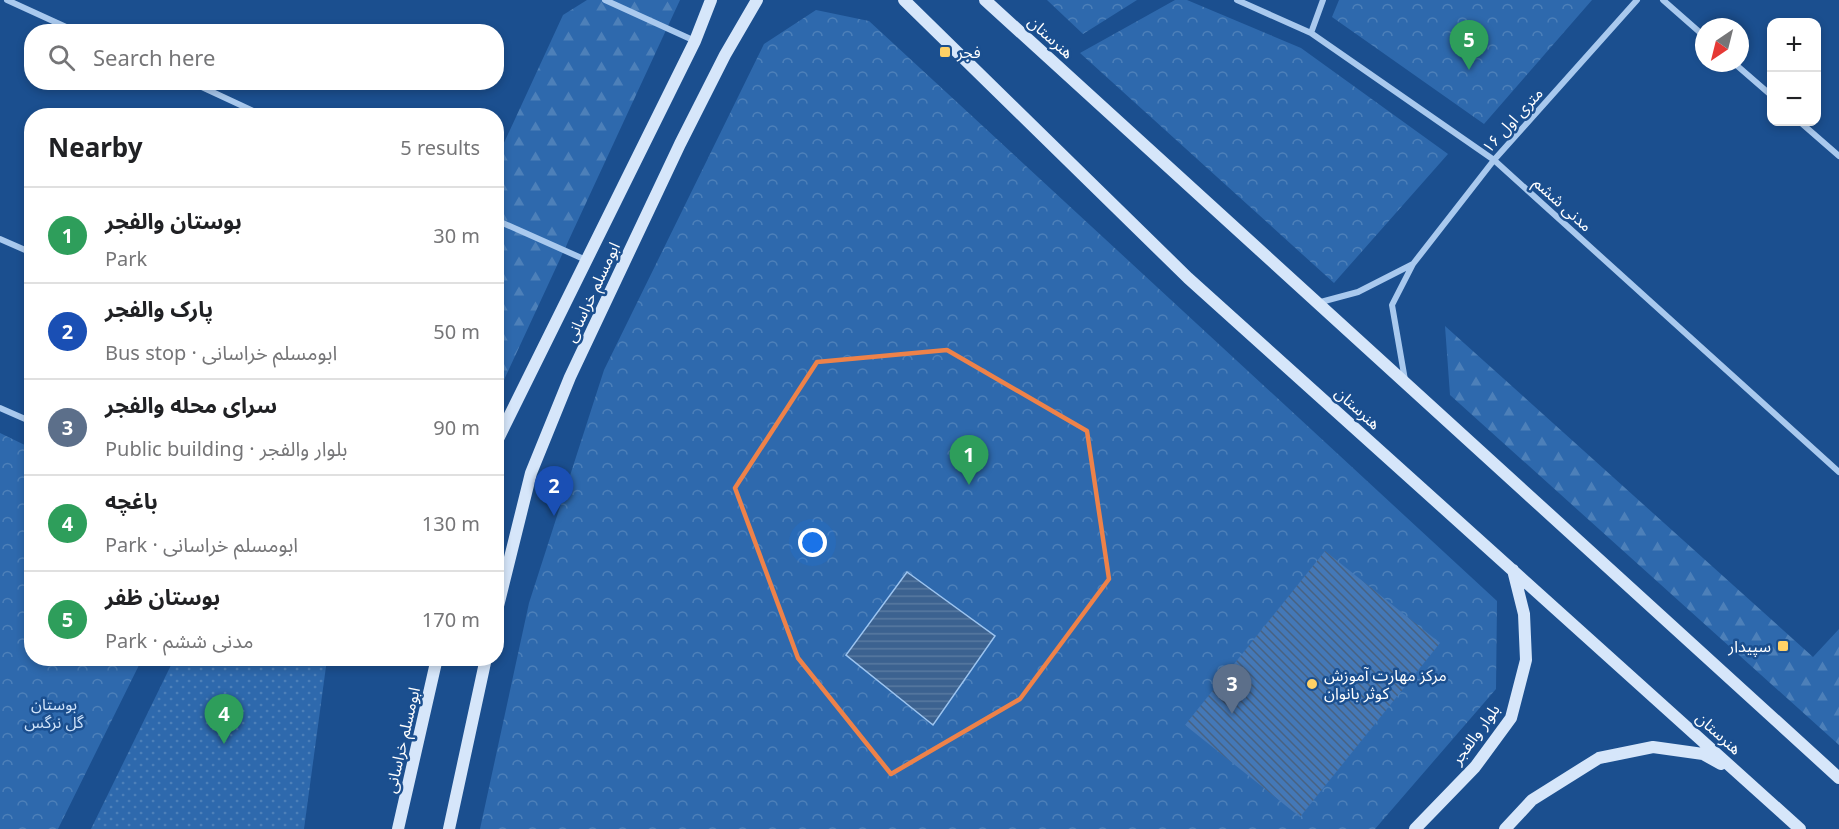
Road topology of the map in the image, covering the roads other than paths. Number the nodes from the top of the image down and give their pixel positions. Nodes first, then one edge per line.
1 (7, 0) edge
2 (605, 0) edge
3 (711, 0) edge
4 (757, 0) edge
5 (904, 0) edge
6 (985, 0) edge
7 (1237, 0) edge
8 (1323, 0) edge
9 (1637, 0) edge
10 (1663, 0) edge
11 (60, 24) edge
12 (1695, 28) edge
13 (1311, 33) junction
14 (695, 41) junction
15 (1744, 72) edge
16 (208, 90) edge
17 (1767, 92) edge
18 (247, 108) edge
19 (1805, 126) edge
20 (1839, 156) edge
21 (1494, 160) junction
22 (504, 224) edge
23 (0, 239) edge
24 (24, 250) edge
25 (587, 261) junction
26 (1413, 264) junction
27 (1317, 303) junction
28 (1406, 384) junction
29 (0, 408) edge
30 (24, 418) edge
31 (504, 427) edge
32 (1839, 472) edge
33 (1513, 570) junction
34 (504, 582) edge
35 (435, 666) edge
36 (484, 666) edge
37 (1742, 776) junction
38 (1839, 778) edge
39 (398, 829) edge
40 (449, 829) edge
41 (1415, 829) edge
42 (1505, 829) edge
43 (1800, 829) edge

1 - 11 street
2 - 14 street
3 - 14 main road, ابومسلم خراسانی
4 - 34 main road, ابومسلم خراسانی
5 - 33 main road, هنرستان
6 - 27 main road, هنرستان
7 - 13 street, مدنی ششم
8 - 13 street
9 - 21 street, ۱۶ متری اول
10 - 12 street
13 - 21 street, مدنی ششم
14 - 25 main road, ابومسلم خراسانی
15 - 17 street
16 - 18 street
19 - 20 street
21 - 26 street, ۱۶ متری اول
21 - 32 street, مدنی ششم
22 - 25 street
23 - 24 street
25 - 31 main road, ابومسلم خراسانی
26 - 27 street, ۱۶ متری اول
26 - 28 street, ۱۶ متری اول
27 - 28 main road, هنرستان
28 - 38 main road, هنرستان
29 - 30 street
33 - 37 main road, هنرستان
33 - 41 main road, بلوار والفجر
35 - 39 main road, ابومسلم خراسانی
36 - 40 main road
37 - 42 main road
37 - 43 main road, هنرستان

